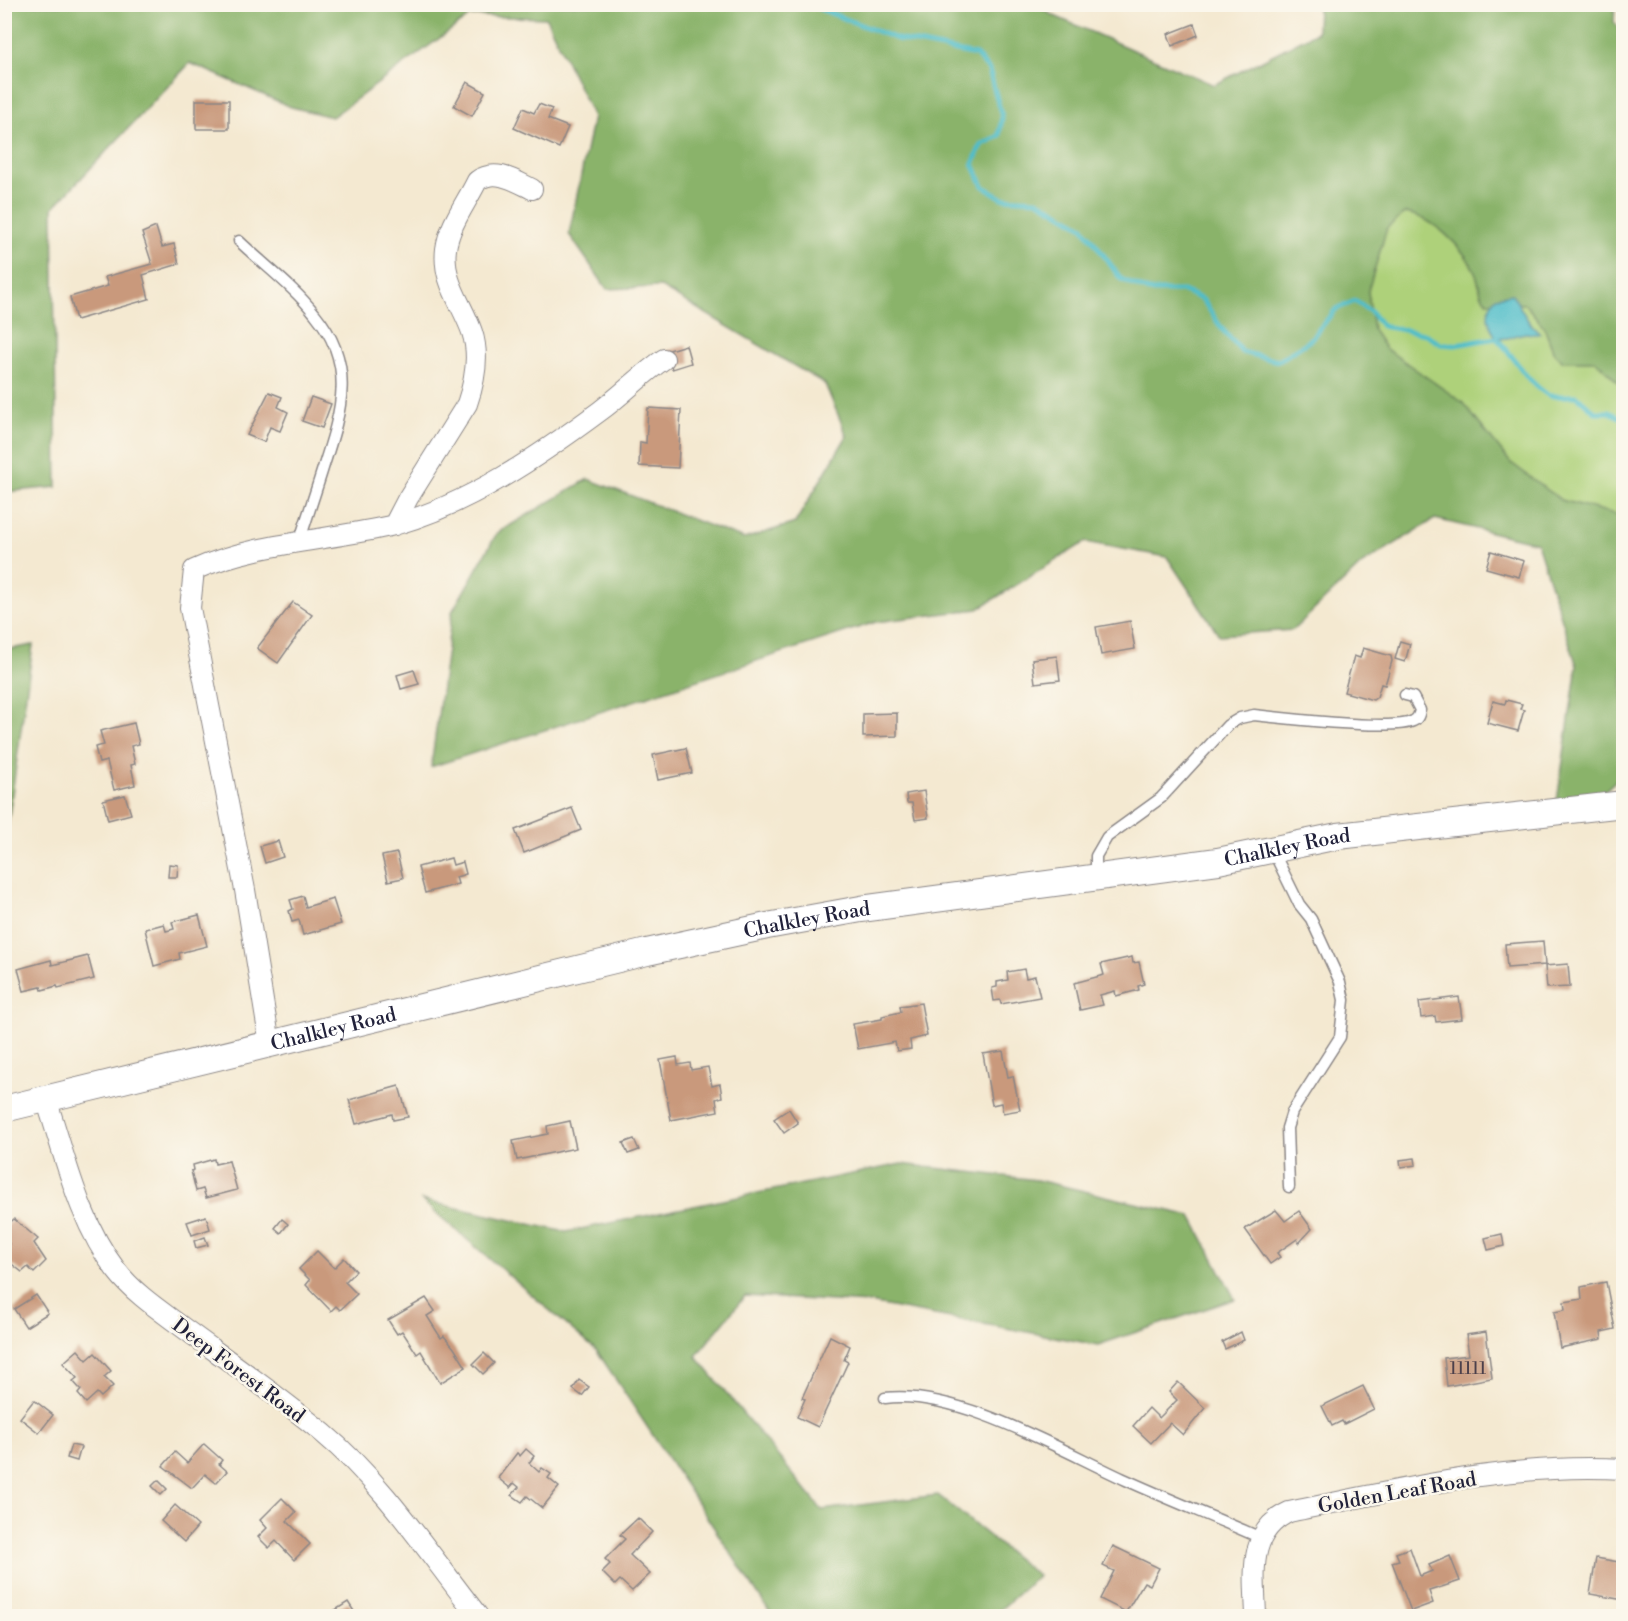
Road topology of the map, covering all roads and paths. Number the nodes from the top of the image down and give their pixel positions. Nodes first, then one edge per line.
1 (532, 189) dead end
2 (239, 241) dead end
3 (664, 360) dead end
4 (394, 525) junction
5 (299, 543) junction
6 (1406, 695) dead end
7 (1623, 804) edge
8 (1273, 850) junction
9 (1096, 876) junction
10 (270, 1044) junction
11 (46, 1099) junction
12 (4, 1109) edge
13 (1289, 1186) dead end
14 (885, 1398) dead end
15 (1623, 1469) edge
16 (1261, 1538) junction
17 (478, 1617) edge
18 (1256, 1617) edge

1 - 4 street
2 - 5 lane
3 - 4 street
4 - 5 street
5 - 10 street
6 - 9 lane
7 - 8 street, Chalkley Road
8 - 9 street, Chalkley Road
8 - 13 lane
9 - 10 street, Chalkley Road
10 - 11 street, Chalkley Road
11 - 12 street, Chalkley Road
11 - 17 street, Deep Forest Road
14 - 16 lane
15 - 16 street, Golden Leaf Road
16 - 18 street

